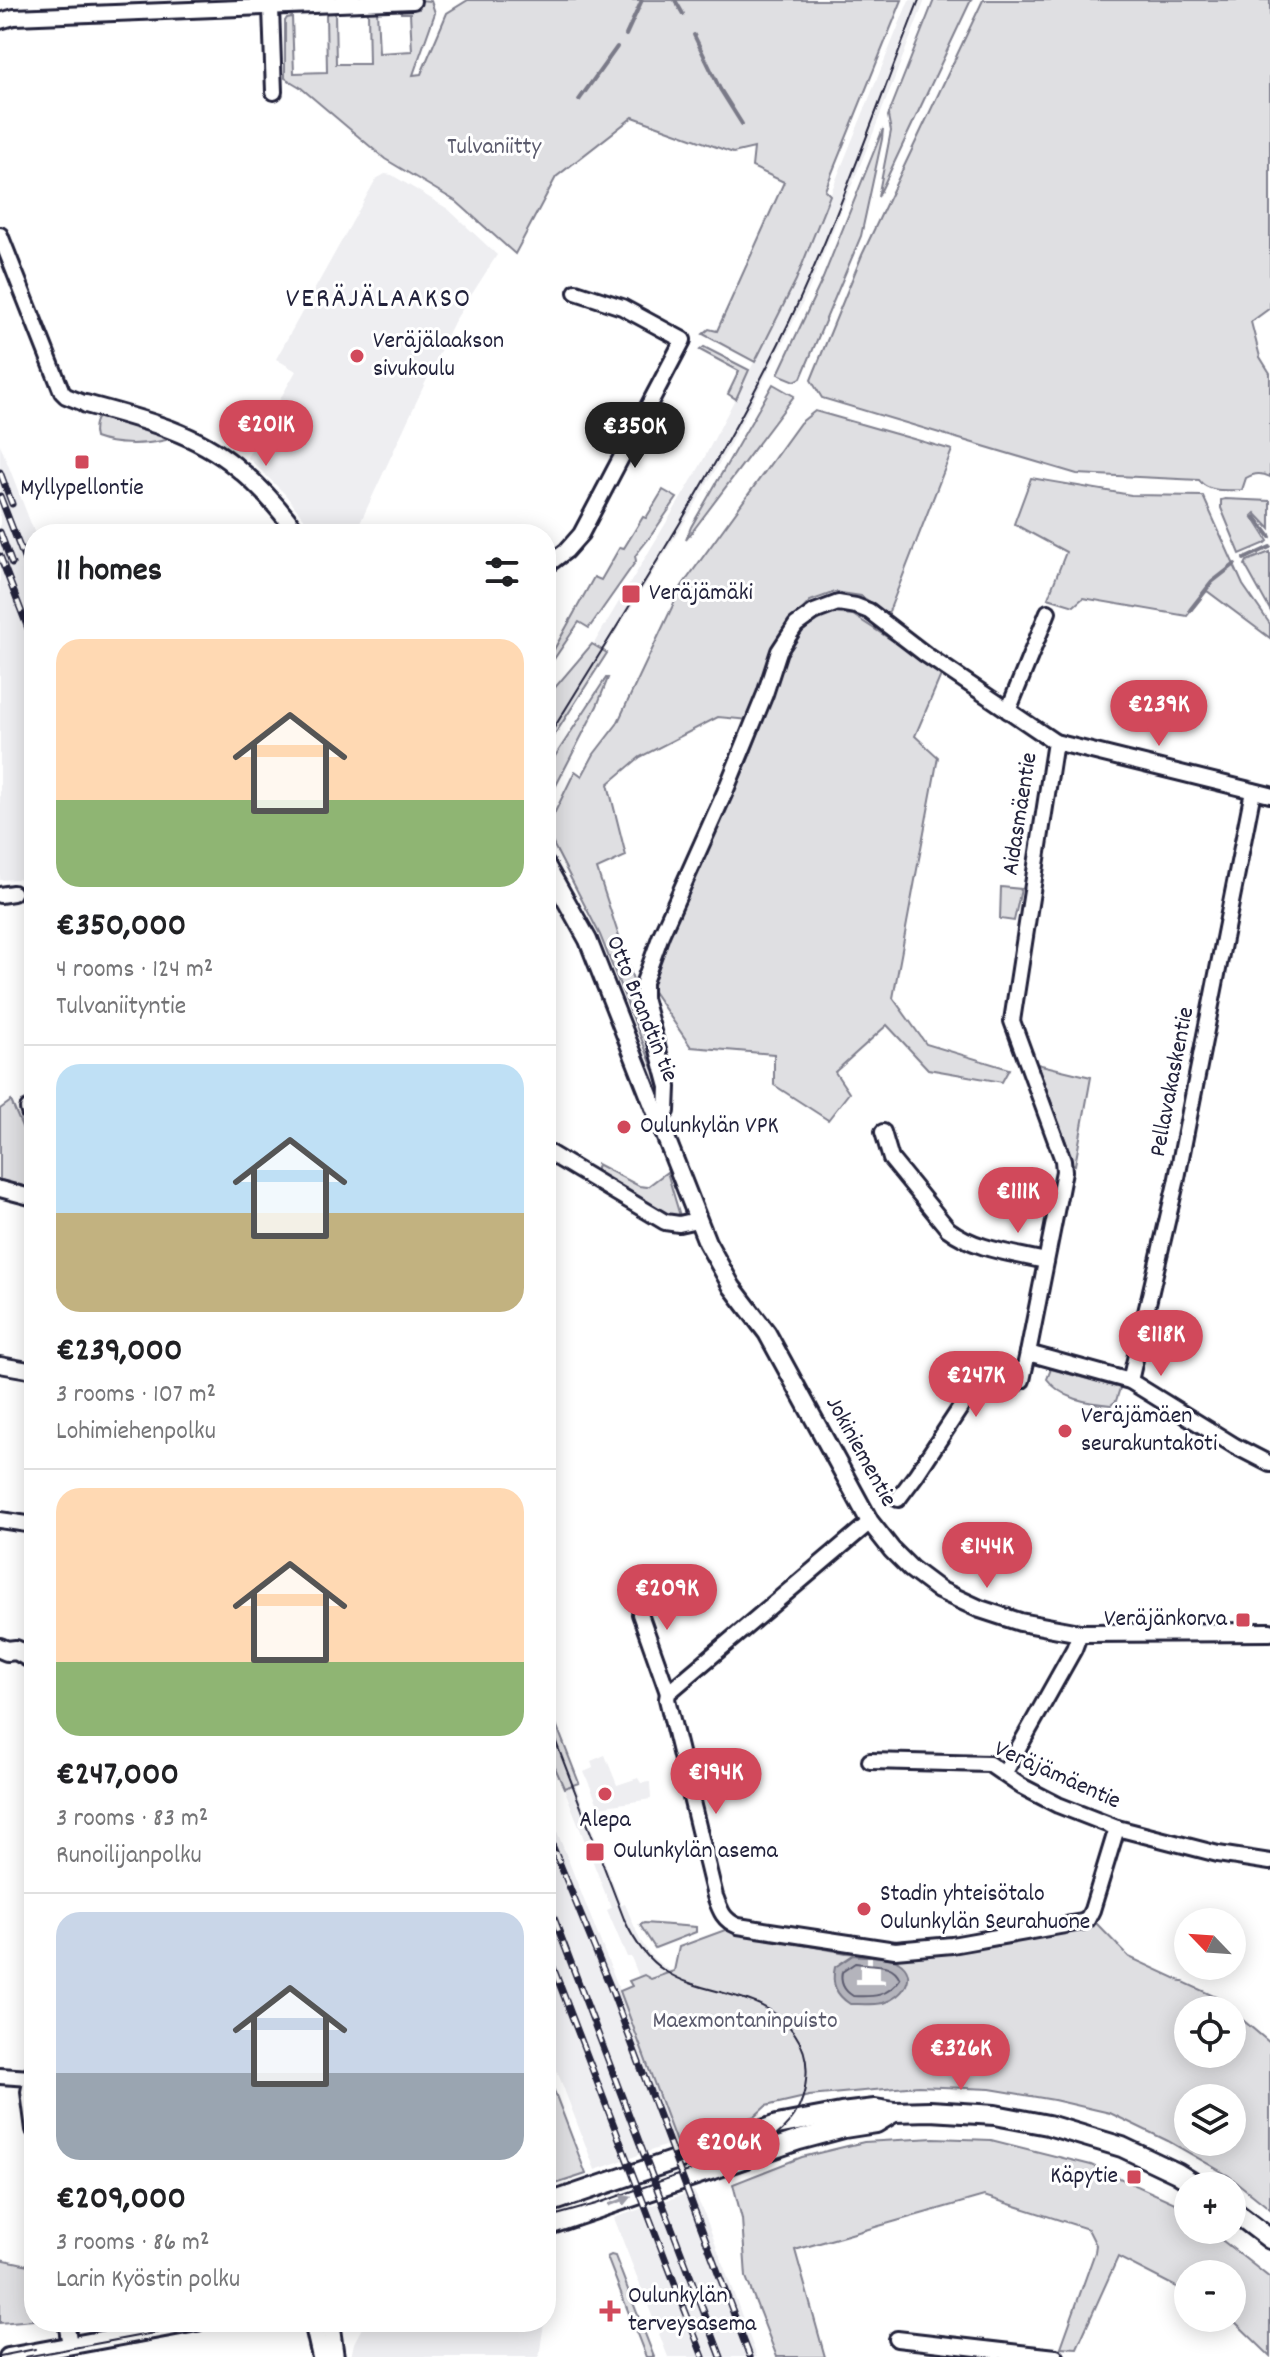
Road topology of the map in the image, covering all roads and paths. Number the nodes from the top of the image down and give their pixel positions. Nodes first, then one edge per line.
1 (413, 1) edge
2 (271, 8) junction
3 (0, 21) edge
4 (274, 92) dead end
5 (0, 235) edge
6 (576, 292) dead end
7 (86, 404) joint
8 (290, 524) edge
9 (556, 558) edge
10 (1048, 612) dead end
11 (1008, 711) junction
12 (1055, 742) junction
13 (1253, 791) junction
14 (1270, 795) edge
15 (556, 883) edge
16 (659, 1118) junction
17 (883, 1132) dead end
18 (556, 1157) edge
19 (0, 1189) edge
20 (24, 1195) edge
21 (697, 1220) junction
22 (1046, 1261) junction
23 (1028, 1353) junction
24 (0, 1365) edge
25 (24, 1369) edge
26 (1130, 1381) junction
27 (1270, 1464) edge
28 (898, 1499) dead end
29 (0, 1520) edge
30 (870, 1522) junction
31 (24, 1524) edge
32 (640, 1614) dead end
33 (1270, 1632) edge
34 (1080, 1633) junction
35 (3, 1650) edge
36 (24, 1654) edge
37 (24, 1667) edge
38 (668, 1693) junction
39 (870, 1761) dead end
40 (1004, 1774) junction
41 (1117, 1828) junction
42 (1270, 1862) edge
43 (24, 2074) edge
44 (0, 2076) edge
45 (894, 2112) junction
46 (1175, 2172) edge
47 (556, 2201) edge
48 (1246, 2221) edge
49 (556, 2223) edge
50 (1270, 2239) edge
51 (68, 2332) edge
52 (142, 2332) edge
53 (315, 2332) edge
54 (331, 2332) edge
55 (897, 2339) dead end
56 (70, 2345) junction
57 (8, 2357) edge
58 (321, 2357) edge
59 (335, 2357) edge
60 (1053, 2357) edge

1 - 2 street
2 - 3 street
2 - 4 street
5 - 7 street
6 - 9 street
7 - 8 street
10 - 11 street
11 - 12 street, Aidasmäentie
11 - 16 street, Aidasmäentie
12 - 13 street
12 - 22 street, Aidasmäentie
13 - 14 street
13 - 26 street, Pellavakaskentie
15 - 16 street, Otto Brandtin tie
16 - 21 street, Otto Brandtin tie
17 - 22 street
18 - 21 street
19 - 20 street
21 - 30 street, Jokiniementie
22 - 23 street, Aidasmäentie
23 - 26 street
23 - 28 street, Aidasmäentie
24 - 25 street
26 - 27 street
29 - 31 street
30 - 34 street, Jokiniementie
30 - 38 street
32 - 38 street
33 - 34 street, Jokiniementie
34 - 40 street
35 - 36 main road
35 - 37 main road
38 - 41 street
39 - 40 street, Veräjämäentie
40 - 41 street, Veräjämäentie
41 - 42 street, Veräjämäentie
43 - 44 street
45 - 46 main road
45 - 47 main road
49 -> 45 main road
48 - 50 main road
51 - 56 street
52 - 56 street
53 - 58 street
54 - 59 street
55 - 60 street
56 - 57 street

